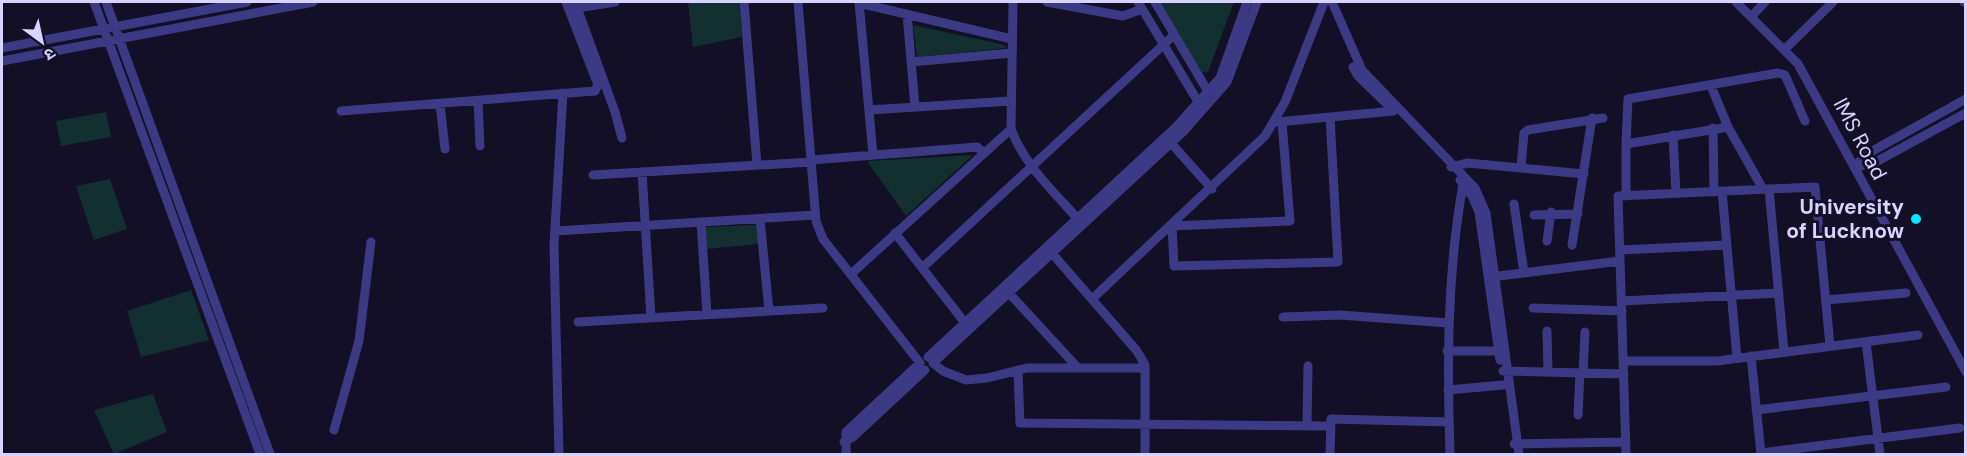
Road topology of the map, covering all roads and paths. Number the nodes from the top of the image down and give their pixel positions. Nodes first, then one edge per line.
1 (94, 2) edge
2 (106, 2) edge
3 (247, 2) edge
4 (313, 2) edge
5 (566, 2) edge
6 (615, 2) edge
7 (744, 2) edge
8 (798, 2) edge
9 (859, 2) edge
10 (1013, 2) edge
11 (1047, 2) edge
12 (1155, 2) edge
13 (1247, 2) edge
14 (1257, 2) edge
15 (1324, 2) edge
16 (1332, 2) edge
17 (1736, 2) edge
18 (1766, 2) edge
19 (1833, 2) edge
20 (576, 5) edge
21 (1087, 5) edge
22 (1140, 5) edge
23 (907, 14) junction
24 (1751, 16) junction
25 (115, 26) junction
26 (104, 29) junction
27 (1174, 35) junction
28 (120, 38) junction
29 (1012, 39) junction
30 (108, 40) junction
31 (1162, 43) junction
32 (2, 48) edge
33 (1784, 50) junction
34 (1012, 53) junction
35 (1353, 60) junction
36 (2, 61) edge
37 (911, 62) junction
38 (1711, 86) junction
39 (563, 93) junction
40 (1210, 95) junction
41 (1965, 99) edge
42 (478, 101) junction
43 (1011, 101) junction
44 (440, 104) junction
45 (1200, 106) junction
46 (915, 107) junction
47 (869, 110) junction
48 (341, 111) dead end
49 (1394, 111) junction
50 (1965, 113) edge
51 (1330, 117) junction
52 (1592, 118) junction
53 (1603, 118) dead end
54 (1805, 121) dead end
55 (1278, 122) junction
56 (1728, 126) junction
57 (1713, 128) junction
58 (1011, 129) junction
59 (1418, 131) junction
60 (1673, 135) junction
61 (622, 138) dead end
62 (1171, 144) junction
63 (1626, 144) junction
64 (480, 146) dead end
65 (445, 149) dead end
66 (984, 153) junction
67 (873, 155) junction
68 (811, 161) junction
69 (757, 165) junction
70 (1521, 166) junction
71 (1031, 167) junction
72 (1452, 167) junction
73 (1854, 167) junction
74 (642, 172) junction
75 (1584, 174) junction
76 (593, 175) dead end
77 (1463, 183) junction
78 (1212, 189) junction
79 (1766, 189) junction
80 (1718, 191) junction
81 (1676, 194) junction
82 (1626, 196) junction
83 (1514, 204) dead end
84 (1551, 212) junction
85 (1578, 214) junction
86 (815, 215) junction
87 (1534, 215) dead end
88 (1077, 218) junction
89 (760, 219) junction
90 (701, 222) junction
91 (645, 226) junction
92 (1172, 226) junction
93 (555, 231) junction
94 (895, 233) junction
95 (371, 242) dead end
96 (1547, 242) dead end
97 (1572, 245) dead end
98 (1727, 245) junction
99 (1049, 250) junction
100 (1620, 250) junction
101 (199, 259) junction
102 (1620, 261) junction
103 (189, 262) junction
104 (922, 268) junction
105 (1524, 273) junction
106 (851, 274) junction
107 (1491, 277) junction
108 (1009, 293) junction
109 (1906, 293) dead end
110 (1779, 294) junction
111 (1732, 297) junction
112 (1092, 299) junction
113 (1826, 300) junction
114 (1622, 306) junction
115 (823, 308) dead end
116 (1533, 308) dead end
117 (769, 311) junction
118 (707, 314) junction
119 (1283, 317) dead end
120 (651, 318) junction
121 (578, 322) dead end
122 (964, 323) junction
123 (1448, 323) junction
124 (1546, 331) dead end
125 (1585, 332) dead end
126 (1918, 335) dead end
127 (1866, 342) junction
128 (1830, 346) junction
129 (1447, 351) junction
130 (1499, 351) junction
131 (1784, 352) junction
132 (1751, 356) junction
133 (1737, 358) junction
134 (1624, 361) junction
135 (927, 363) junction
136 (1308, 366) dead end
137 (1078, 368) junction
138 (1145, 368) junction
139 (1018, 370) junction
140 (1504, 371) junction
141 (1548, 372) junction
142 (1965, 372) edge
143 (1581, 373) junction
144 (1624, 374) junction
145 (1503, 385) junction
146 (1946, 387) dead end
147 (1448, 390) junction
148 (1873, 397) junction
149 (1756, 410) junction
150 (1578, 415) dead end
151 (1449, 422) junction
152 (1145, 425) junction
153 (1307, 425) junction
154 (1330, 426) junction
155 (1960, 428) dead end
156 (334, 430) dead end
157 (1878, 438) junction
158 (1625, 441) junction
159 (1514, 448) edge
160 (260, 454) edge
161 (270, 454) edge
162 (559, 454) edge
163 (846, 454) edge
164 (1145, 454) edge
165 (1330, 454) edge
166 (1450, 454) edge
167 (1519, 454) edge
168 (1626, 454) edge
169 (1761, 454) edge
170 (1880, 454) edge

1 - 26 street
2 - 25 street
3 - 25 street
4 - 28 street
5 - 39 street
6 - 20 street
7 - 69 street
8 - 68 street
9 - 23 street
9 - 47 street
10 - 29 street
11 - 21 street
12 - 27 street
13 - 40 street
14 - 40 street
15 - 35 street
15 - 55 street
16 - 35 street
17 - 24 street, IMS Road
18 - 24 street
19 - 33 street
20 - 61 street
21 - 22 street
22 - 31 street
23 - 29 street
23 - 37 street
24 - 33 street, IMS Road
25 - 26 street
25 - 28 street
26 - 30 street
26 - 32 street
27 - 31 street
27 - 40 street
28 - 30 street
28 - 101 street
29 - 34 street
30 - 36 street
30 - 103 street
31 - 45 street
31 - 71 street
33 - 73 street, IMS Road
34 - 37 street
34 - 43 street
35 - 49 street
35 - 59 street
37 - 46 street
38 - 54 street
38 - 56 street
38 - 63 street
39 - 42 street
39 - 93 street
40 - 45 street
41 - 73 street
42 - 44 street
42 - 64 street
43 - 46 street
43 - 58 street
44 - 48 street
44 - 65 street
45 - 62 street
45 - 88 street
46 - 47 street
47 - 67 street
49 - 51 street
49 - 59 street
50 - 73 street
51 - 55 street
51 - 92 street
52 - 53 street
52 - 70 street
52 - 75 street
55 - 78 street
55 - 92 street
56 - 57 street
56 - 79 street
57 - 60 street
57 - 80 street
58 - 66 street
58 - 71 street
59 - 72 street
60 - 63 street
60 - 81 street
62 - 78 street
62 - 99 street
63 - 82 street
66 - 67 street
66 - 94 street
67 - 68 street
68 - 69 street
68 - 86 street
69 - 74 street
70 - 72 street
70 - 75 street
71 - 88 street
71 - 104 street
72 - 77 street
72 - 107 street
73 - 142 street, IMS Road
74 - 76 street
74 - 91 street
75 - 85 street
77 - 107 street
77 - 123 street
78 - 92 street
79 - 80 street
79 - 110 street
79 - 113 street
80 - 81 street
80 - 98 street
81 - 82 street
82 - 100 street
83 - 105 street
84 - 85 street
84 - 87 street
84 - 96 street
85 - 97 street
86 - 89 street
86 - 106 street
88 - 99 street
89 - 90 street
89 - 117 street
90 - 91 street
90 - 118 street
91 - 93 street
91 - 120 street
92 - 112 street
93 - 162 street
94 - 104 street
94 - 106 street
95 - 156 street
98 - 100 street
98 - 111 street
99 - 108 street
99 - 112 street
99 - 122 street
100 - 102 street
101 - 103 street
101 - 161 street
102 - 105 street
102 - 114 street
103 - 160 street
104 - 122 street
105 - 107 street
106 - 135 street
107 - 130 street
107 - 140 street
108 - 135 street
108 - 137 street
109 - 113 street
110 - 111 street
110 - 131 street
111 - 114 street
111 - 133 street
112 - 138 street
113 - 128 street
114 - 116 street
114 - 134 street
115 - 117 street
117 - 118 street
118 - 120 street
119 - 123 street
120 - 121 street
122 - 135 street
123 - 129 street
124 - 141 street
125 - 143 street
126 - 127 street
127 - 128 street
127 - 148 street
128 - 131 street
129 - 130 street
129 - 147 street
130 - 140 street
131 - 132 street
132 - 133 street
132 - 149 street
133 - 134 street
134 - 144 street
135 - 139 street
135 - 163 street
136 - 153 street
137 - 138 street
137 - 139 street
138 - 152 street
139 - 152 street
140 - 141 street
140 - 145 street
140 - 159 street
141 - 143 street
143 - 144 street
143 - 150 street
144 - 158 street
145 - 147 street
145 - 159 street
146 - 148 street
147 - 151 street
148 - 149 street
148 - 157 street
149 - 169 street
151 - 154 street
151 - 166 street
152 - 153 street
152 - 164 street
153 - 154 street
154 - 165 street
155 - 157 street
157 - 169 street
157 - 170 street
158 - 159 street
158 - 168 street
159 - 167 street

